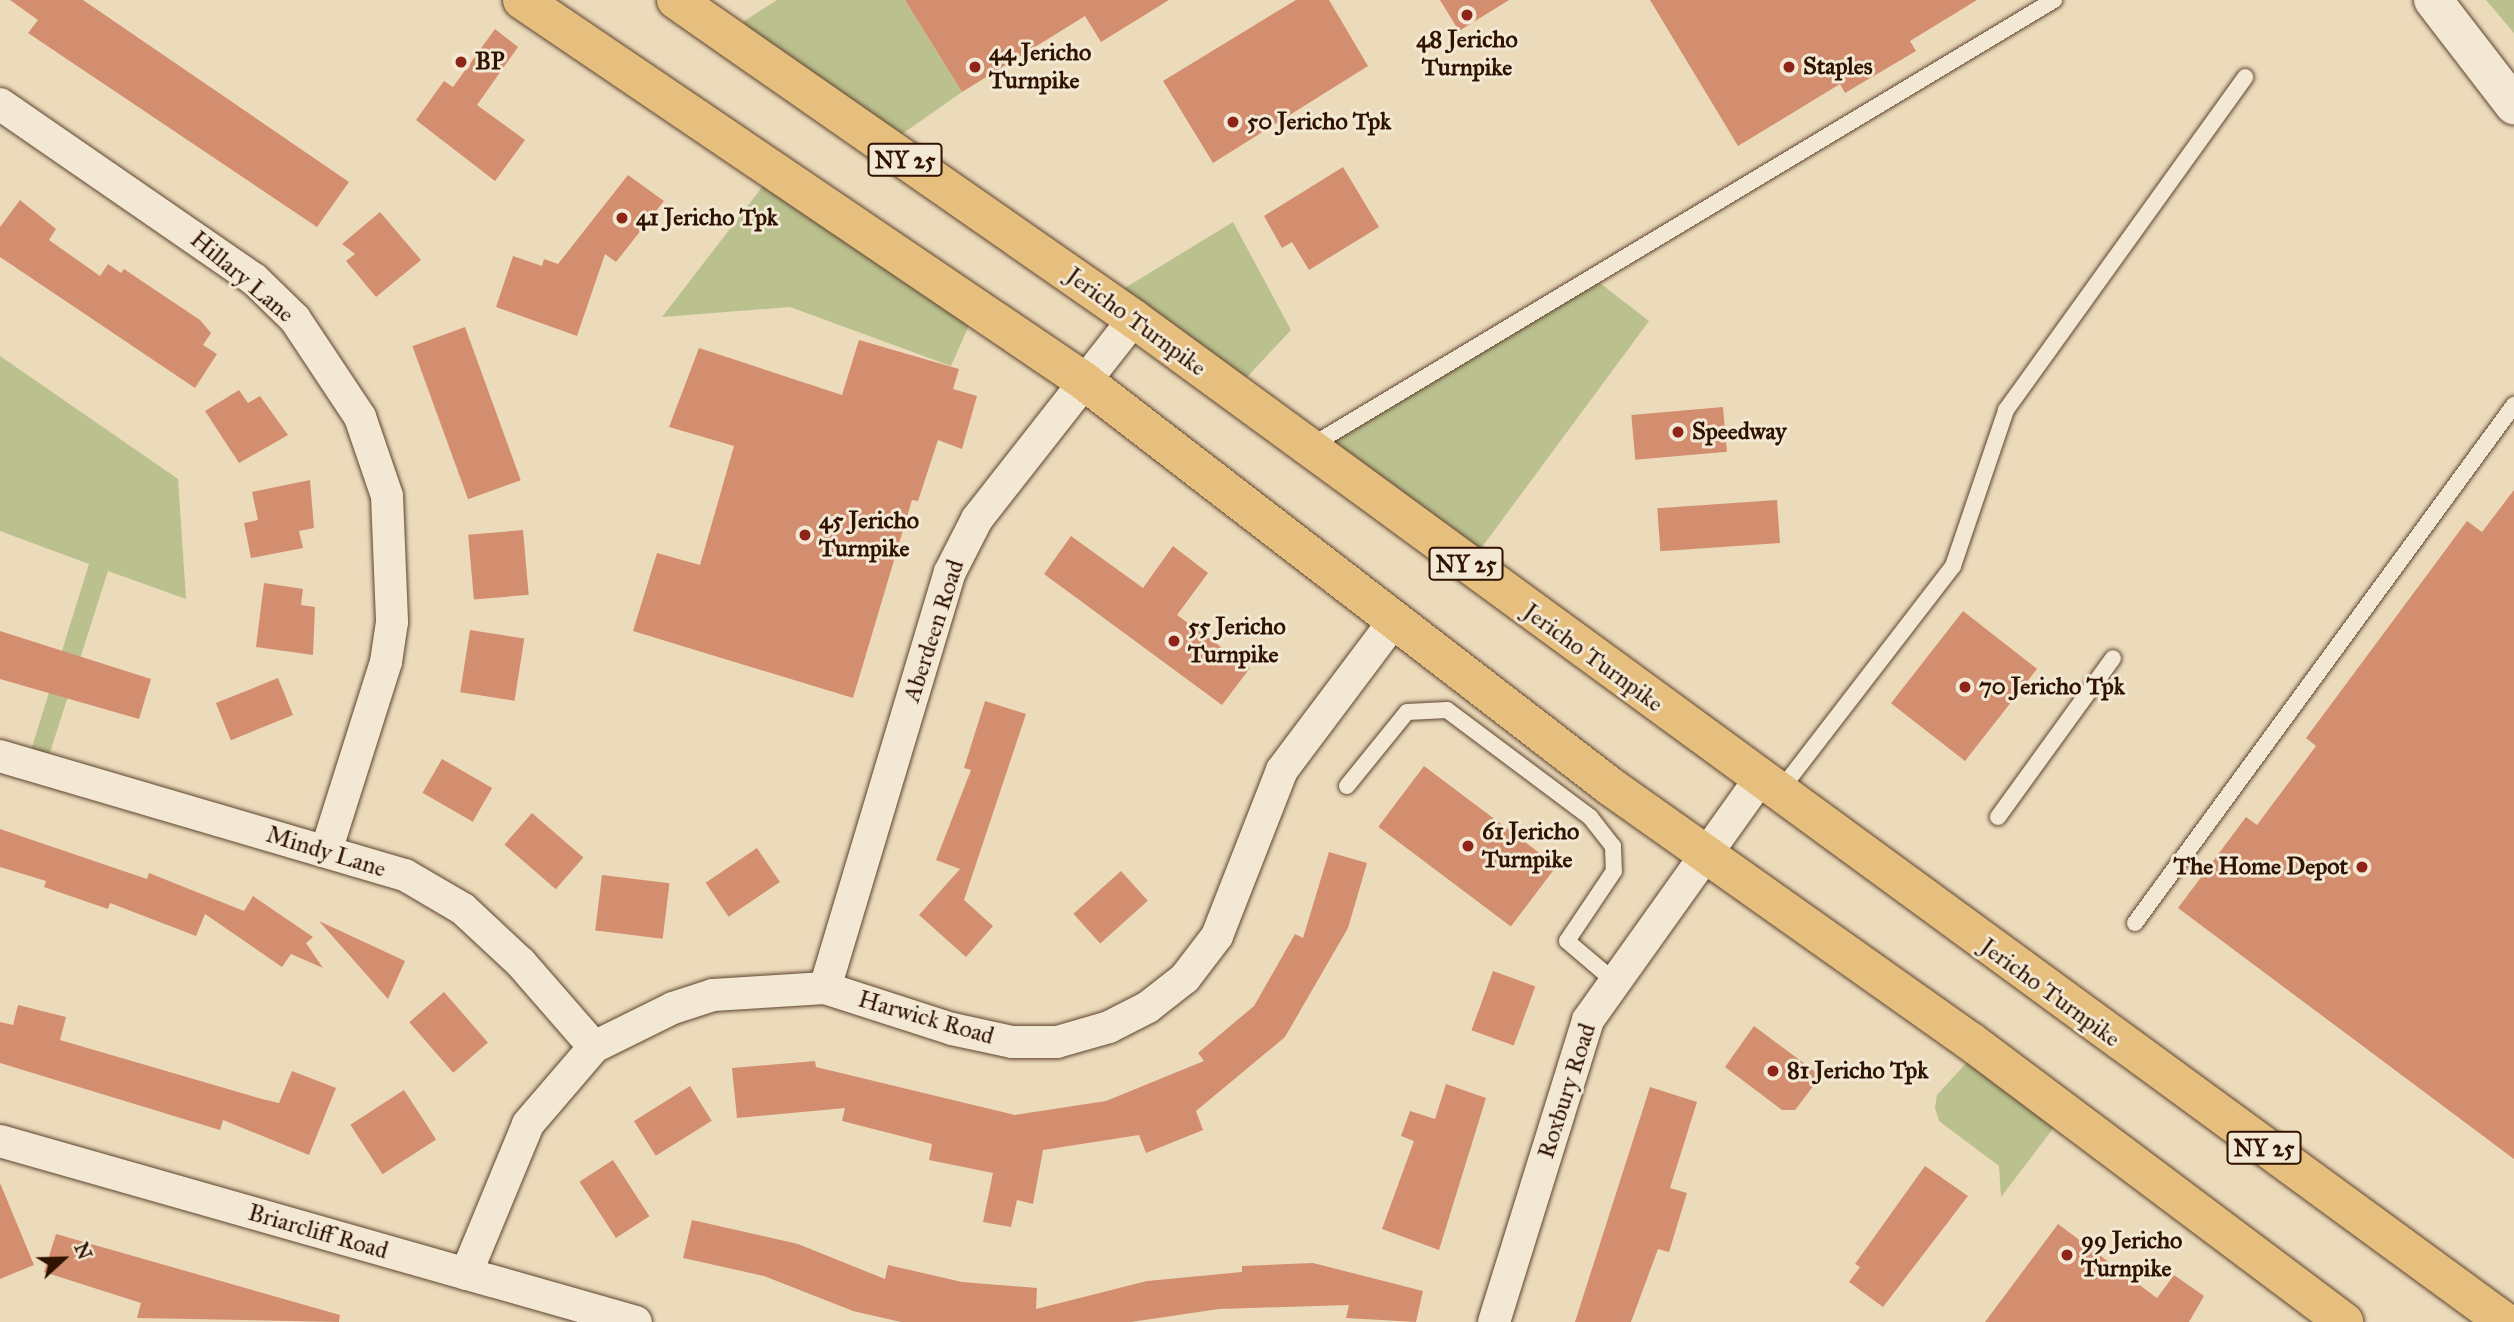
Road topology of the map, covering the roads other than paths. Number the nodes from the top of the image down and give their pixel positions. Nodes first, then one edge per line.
1 (523, 0) edge
2 (676, 0) edge
3 (2054, 0) edge
4 (2433, 0) edge
5 (2245, 77) dead end
6 (0, 104) edge
7 (2514, 104) edge
8 (1134, 319) junction
9 (1084, 381) junction
10 (2514, 405) edge
11 (1308, 447) junction
12 (1393, 622) junction
13 (2113, 658) dead end
14 (1469, 679) junction
15 (1447, 710) junction
16 (0, 756) edge
17 (1347, 786) dead end
18 (1768, 787) junction
19 (1600, 802) junction
20 (1998, 817) dead end
21 (326, 851) junction
22 (1704, 856) junction
23 (2136, 923) dead end
24 (1614, 981) junction
25 (825, 988) junction
26 (594, 1047) junction
27 (0, 1141) edge
28 (466, 1274) junction
29 (636, 1322) edge
30 (1494, 1322) edge
31 (2344, 1322) edge
32 (2505, 1322) edge

1 - 9 main road
2 - 8 main road, Jericho Turnpike / NY 25
3 - 11 lane
4 - 7 main road
5 - 18 lane
6 - 21 street, Hillary Lane
8 - 9 street, Aberdeen Road
8 - 11 main road, Jericho Turnpike / NY 25
9 - 12 main road
9 - 25 street, Aberdeen Road
10 - 23 lane
11 - 18 main road, Jericho Turnpike / NY 25
12 - 14 main road
12 - 25 street, Harwick Road
13 - 20 lane
14 - 15 lane
14 - 19 main road
15 - 17 lane
15 - 19 lane
16 - 21 street, Mindy Lane
18 - 22 street, Roxbury Road
18 - 32 main road, Jericho Turnpike / NY 25
19 - 22 main road
19 - 24 lane
21 - 26 street, Mindy Lane
22 - 24 street, Roxbury Road
22 - 31 main road
24 - 30 street, Roxbury Road
25 - 26 street, Harwick Road
26 - 28 street, Harwick Road
27 - 28 street, Briarcliff Road
28 - 29 street, Briarcliff Road

